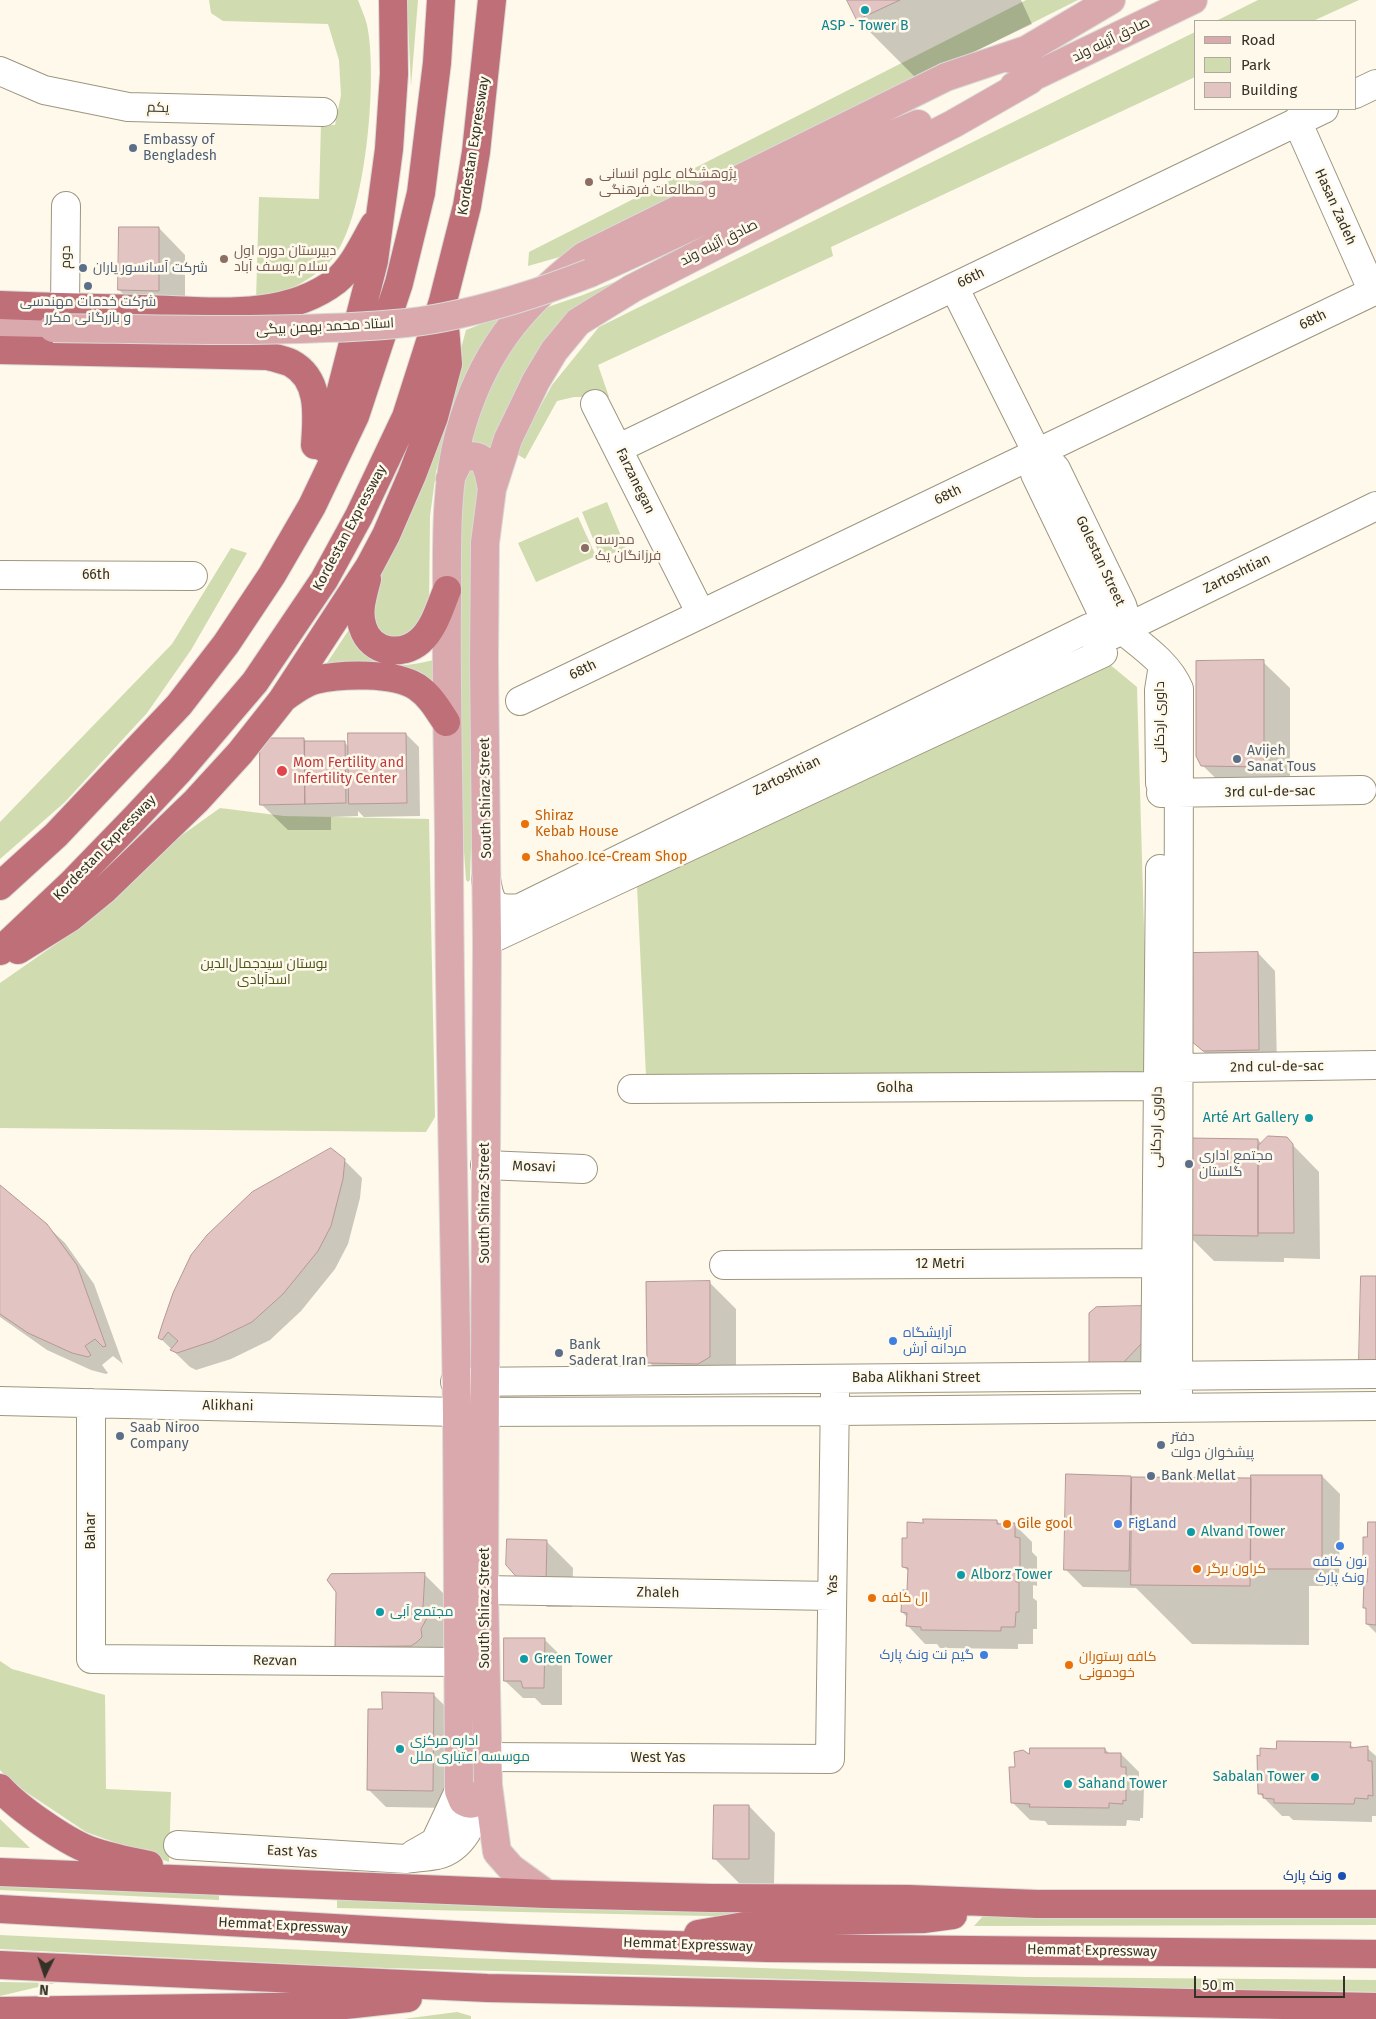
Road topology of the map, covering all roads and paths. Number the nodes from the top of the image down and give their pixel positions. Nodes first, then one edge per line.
1 (375, 0) edge
2 (392, 0) edge
3 (441, 0) edge
4 (1111, 0) edge
5 (493, 1) edge
6 (1187, 1) edge
7 (1026, 50) junction
8 (0, 71) edge
9 (394, 74) junction
10 (1030, 80) junction
11 (1376, 84) edge
12 (1356, 94) edge
13 (1322, 110) edge
14 (323, 112) dead end
15 (1297, 122) junction
16 (860, 147) junction
17 (66, 206) dead end
18 (382, 208) junction
19 (587, 265) junction
20 (954, 287) junction
21 (1374, 291) edge
22 (444, 301) junction
23 (0, 305) edge
24 (273, 307) junction
25 (59, 318) junction
26 (0, 322) edge
27 (0, 328) edge
28 (0, 350) edge
29 (268, 356) junction
30 (595, 404) dead end
31 (619, 448) junction
32 (1037, 453) junction
33 (450, 479) junction
34 (492, 489) junction
35 (312, 506) junction
36 (1376, 506) edge
37 (369, 568) junction
38 (0, 575) edge
39 (193, 576) dead end
40 (447, 590) junction
41 (701, 614) junction
42 (1123, 630) junction
43 (1096, 641) junction
44 (282, 700) junction
45 (520, 701) dead end
46 (446, 722) junction
47 (1362, 790) dead end
48 (1170, 794) junction
49 (486, 879) junction
50 (0, 886) edge
51 (487, 941) junction
52 (0, 951) edge
53 (0, 962) edge
54 (1376, 1065) edge
55 (1179, 1068) junction
56 (1158, 1086) junction
57 (632, 1089) dead end
58 (485, 1165) junction
59 (583, 1169) dead end
60 (1167, 1263) junction
61 (724, 1265) dead end
62 (1376, 1374) edge
63 (1167, 1376) junction
64 (835, 1378) junction
65 (485, 1381) junction
66 (455, 1382) junction
67 (0, 1401) edge
68 (91, 1403) junction
69 (1376, 1406) edge
70 (1167, 1408) junction
71 (485, 1411) junction
72 (835, 1411) junction
73 (457, 1412) junction
74 (484, 1590) junction
75 (832, 1596) junction
76 (91, 1659) joint
77 (458, 1662) junction
78 (487, 1757) junction
79 (830, 1759) joint
80 (0, 1788) edge
81 (476, 1792) junction
82 (178, 1845) dead end
83 (0, 1872) edge
84 (224, 1881) junction
85 (546, 1894) junction
86 (1037, 1904) junction
87 (1376, 1904) edge
88 (0, 1909) edge
89 (642, 1944) junction
90 (1376, 1954) edge
91 (0, 1965) edge
92 (487, 1988) junction
93 (1376, 2007) edge
94 (0, 2011) edge

1 - 9 highway
2 - 9 highway
3 - 35 highway
4 - 7 main road, صادق آئینه وند
5 - 22 highway, Kordestan Expressway
6 - 10 main road, صادق آئینه وند
7 - 16 main road, صادق آئینه وند
7 - 19 main road, صادق آئینه وند
8 - 14 street, یکم
9 - 18 highway
10 - 16 main road, صادق آئینه وند
10 - 34 main road, صادق آئینه وند
11 - 12 street
13 - 15 street, 66th
15 - 20 street, 66th
15 - 21 street, Hasan Zadeh
16 - 19 main road, صادق آئینه وند
17 - 25 street, دوم
18 - 24 highway
18 - 35 highway
19 - 25 main road, استاد محمد بهمن بیگی, bridge
19 - 33 main road, South Shiraz Street
20 - 31 street, 66th
20 - 32 street, Golestan Street
21 - 32 street, 68th
22 - 37 highway
22 - 52 highway, Kordestan Expressway
23 - 25 highway
24 - 25 highway
24 - 29 highway
25 - 26 main road, استاد محمد بهمن بیگی
25 - 27 main road, استاد محمد بهمن بیگی
28 - 29 highway
29 - 35 highway
30 - 31 street, Farzanegan
31 - 41 street, Farzanegan
32 - 41 street, 68th
32 - 42 street, Golestan Street
33 - 34 main road
33 - 40 main road, South Shiraz Street
34 - 49 main road, South Shiraz Street
35 - 50 highway
36 - 42 street, Zartoshtian
37 - 40 highway
37 - 44 highway
38 - 39 street, 66th
40 - 46 main road, South Shiraz Street
41 - 45 street, 68th
42 - 43 street, Zartoshtian
42 - 48 street, داوری اردکانی
43 - 49 street, Zartoshtian
43 - 51 street, Zartoshtian
44 - 46 highway
44 - 53 highway
46 - 66 main road, South Shiraz Street
47 - 48 street, 3rd cul-de-sac
48 - 55 street, داوری اردکانی
48 - 56 street, داوری اردکانی
49 - 51 main road, South Shiraz Street
51 - 58 main road, South Shiraz Street
54 - 55 street, 2nd cul-de-sac
55 - 56 street
55 - 60 street, داوری اردکانی
56 - 57 street, Golha
56 - 60 street, داوری اردکانی
58 - 59 street, Mosavi
58 - 65 main road, South Shiraz Street
60 - 61 street, 12 Metri
60 - 63 street, داوری اردکانی
62 - 63 street, Baba Alikhani Street
63 - 64 street, Baba Alikhani Street
63 - 70 street, داوری اردکانی
64 - 65 street, Baba Alikhani Street
64 - 72 street, Yas
65 - 66 street, Baba Alikhani Street
65 - 71 main road, South Shiraz Street
66 - 73 main road, South Shiraz Street
67 - 68 street, Alikhani
68 - 73 street, Alikhani
68 - 76 street, Bahar
69 - 70 street
70 - 72 street
71 - 72 street
71 - 73 street
71 - 74 main road, South Shiraz Street
72 - 75 street, Yas
73 - 77 main road, South Shiraz Street
74 - 75 street, Zhaleh
74 - 78 main road, South Shiraz Street
75 - 79 street, Yas
76 - 77 street, Rezvan
77 - 81 main road, South Shiraz Street
78 - 79 street, West Yas
78 - 81 main road, South Shiraz Street
80 - 84 highway
81 - 82 street, East Yas
81 - 85 main road, South Shiraz Street
83 - 84 highway
84 - 85 highway
85 - 86 highway
86 - 87 highway
86 - 89 highway
88 - 89 highway, Hemmat Expressway
89 - 90 highway, Hemmat Expressway
91 - 92 highway
92 - 93 highway
92 - 94 highway

